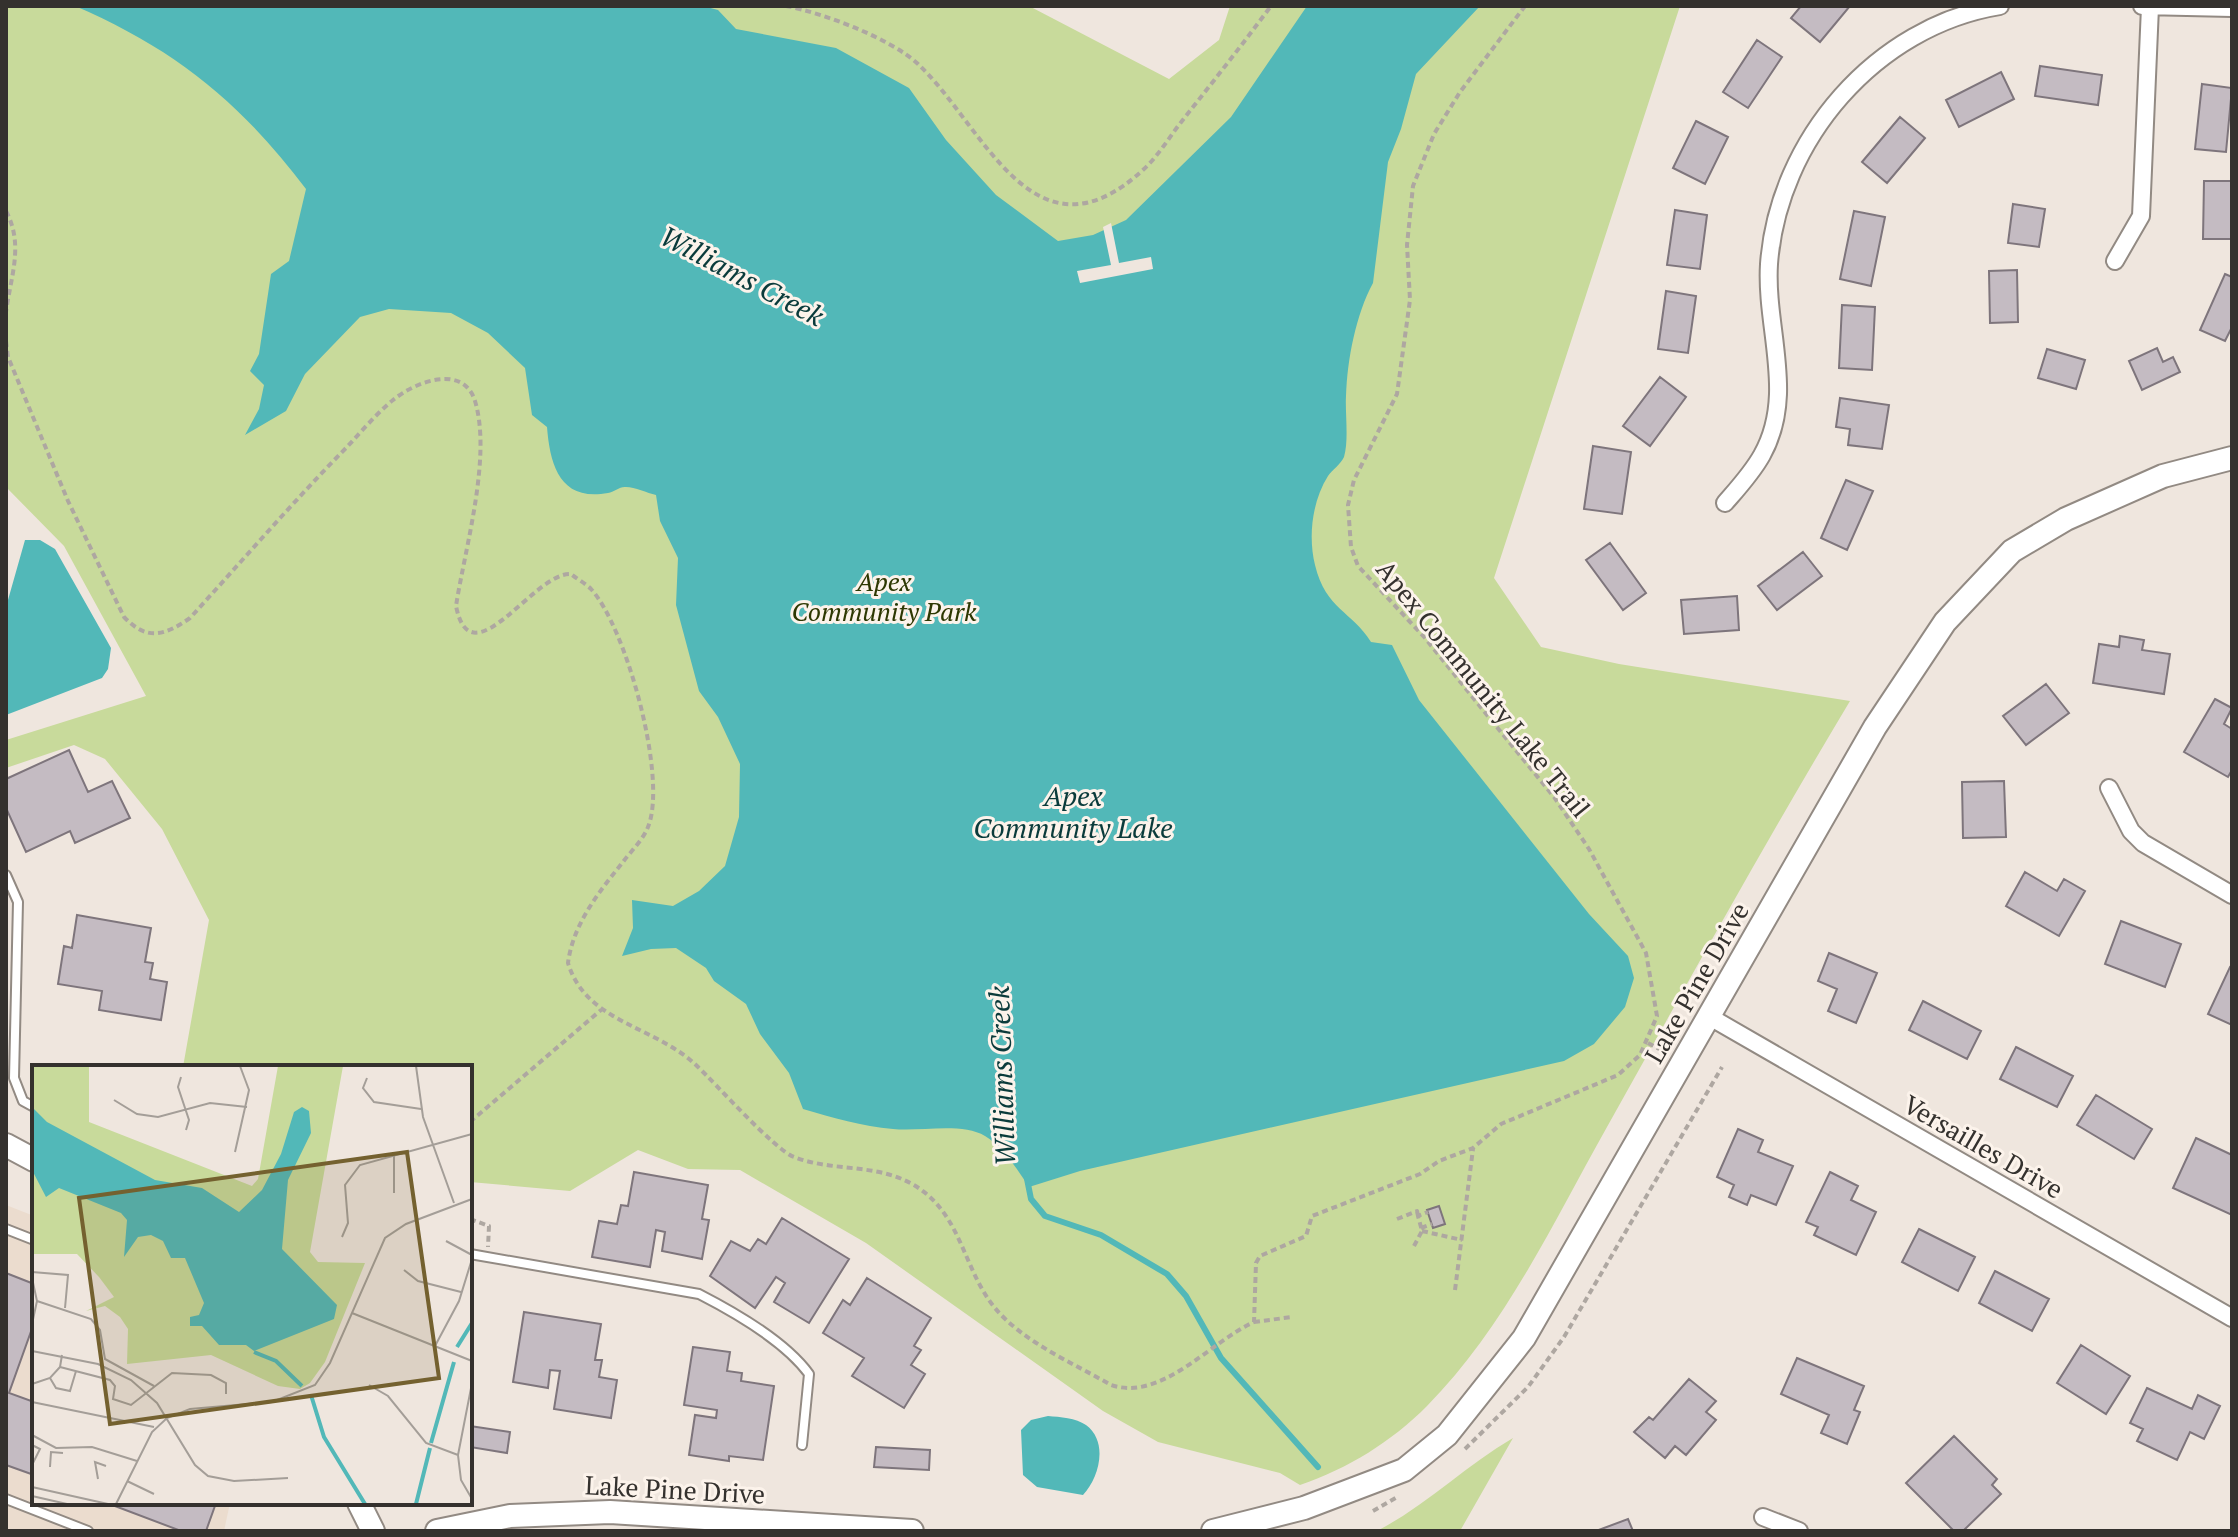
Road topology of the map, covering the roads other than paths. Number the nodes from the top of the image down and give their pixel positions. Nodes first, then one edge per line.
1 (2000, 6) edge
2 (2141, 6) edge
3 (2150, 7) edge
4 (2232, 8) edge
5 (1946, 12) edge
6 (2115, 261) dead end
7 (2232, 458) edge
8 (1725, 503) dead end
9 (2109, 788) dead end
10 (6, 875) edge
11 (2232, 895) edge
12 (1710, 1017) junction
13 (32, 1106) edge
14 (6, 1145) edge
15 (32, 1159) edge
16 (6, 1229) edge
17 (32, 1239) edge
18 (472, 1254) edge
19 (2232, 1318) edge
20 (802, 1445) dead end
21 (6, 1499) edge
22 (360, 1505) edge
23 (1763, 1517) dead end
24 (749, 1526) edge
25 (872, 1530) edge
26 (88, 1531) edge
27 (373, 1531) edge
28 (437, 1531) edge
29 (912, 1531) edge
30 (1213, 1531) edge
31 (1799, 1531) edge

1 - 5 street
2 - 3 street
3 - 4 street
3 - 6 street
5 - 8 street
7 - 12 main road, Lake Pine Drive
9 - 11 street
10 - 13 lane
12 - 19 street, Versailles Drive
12 - 30 main road, Lake Pine Drive
14 - 15 main road
16 - 17 lane
18 - 20 lane
21 - 26 lane
22 - 27 main road
23 - 31 street
24 - 25 main road, Lake Pine Drive
24 - 28 main road, Lake Pine Drive
25 - 29 main road, Lake Pine Drive

